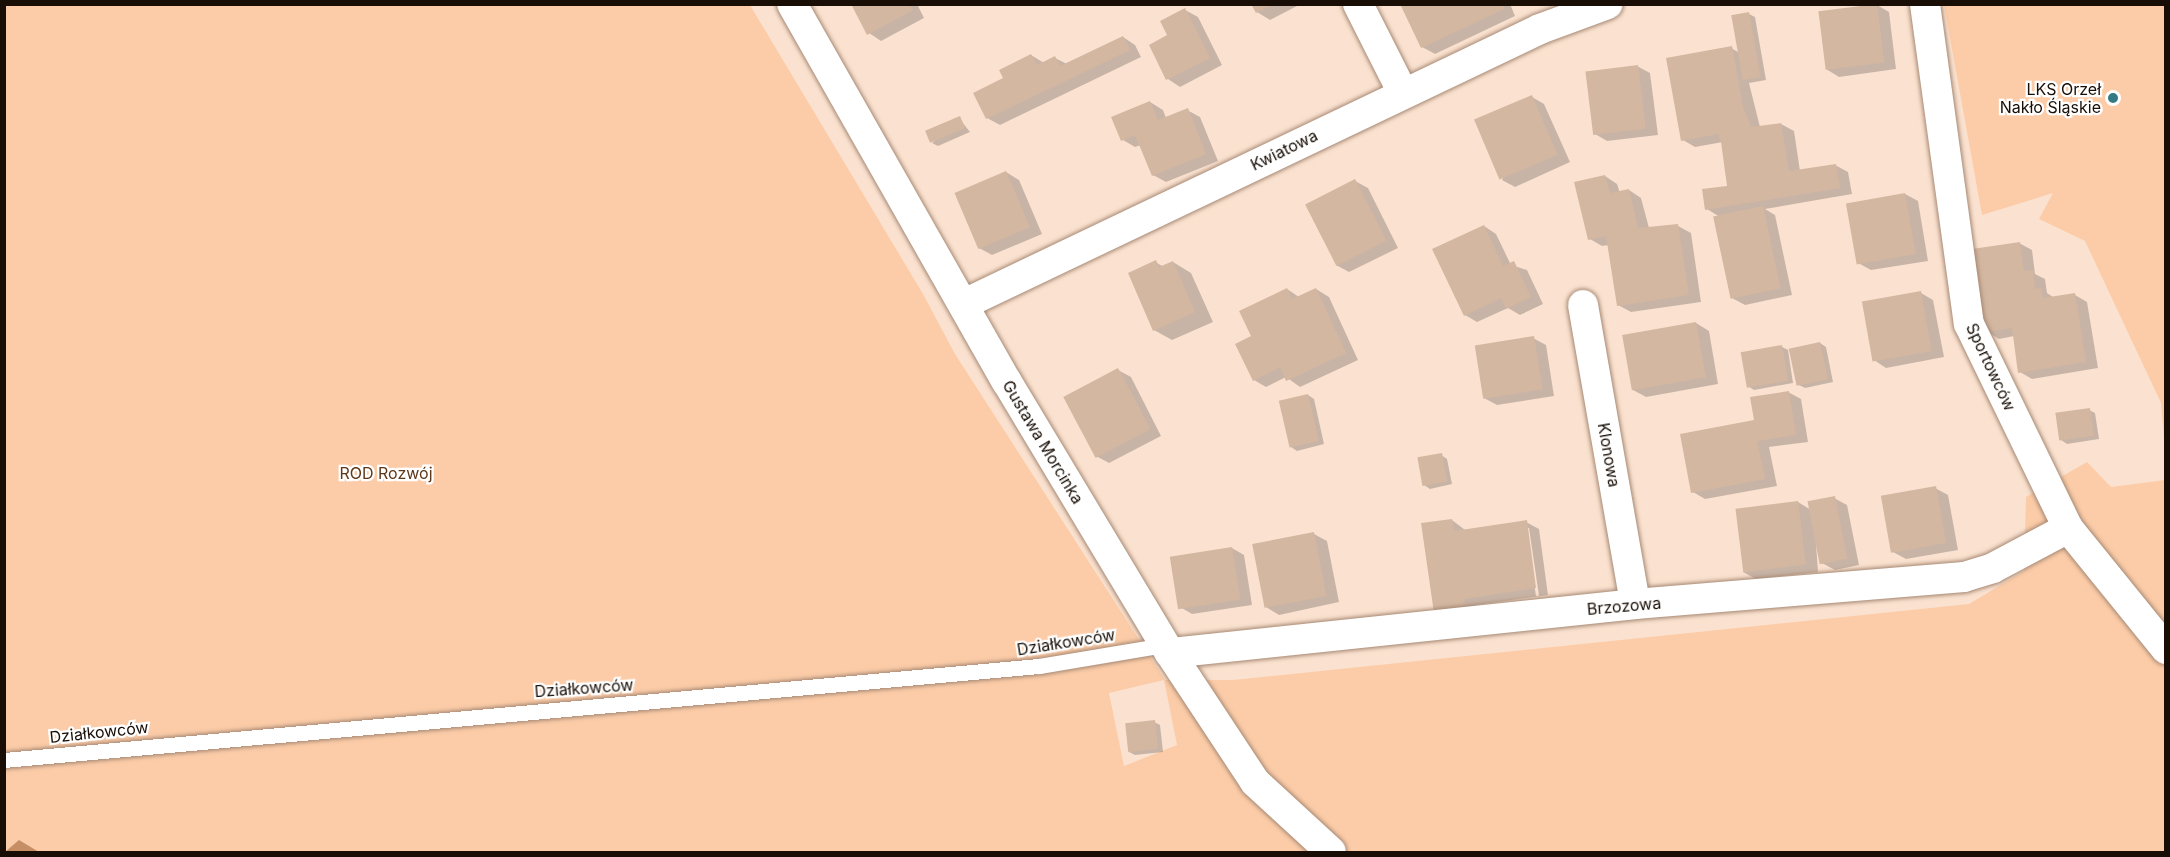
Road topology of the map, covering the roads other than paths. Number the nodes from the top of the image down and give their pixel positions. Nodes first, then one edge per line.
1 (792, 4) edge
2 (1358, 4) edge
3 (1608, 4) edge
4 (1925, 4) edge
5 (1403, 93) junction
6 (964, 304) junction
7 (1584, 305) dead end
8 (2067, 528) junction
9 (1635, 604) junction
10 (1167, 649) junction
11 (2166, 649) edge
12 (4, 760) edge
13 (1331, 852) edge

1 - 6 street, Gustawa Morcinka
2 - 5 street
3 - 5 street, Kwiatowa
4 - 8 street, Sportowców
5 - 6 street, Kwiatowa
6 - 10 street, Gustawa Morcinka
7 - 9 street, Klonowa
8 - 9 street, Brzozowa
8 - 11 street, Sportowców
9 - 10 street, Brzozowa
10 - 12 lane, Działkowców
10 - 13 street, Gustawa Morcinka

